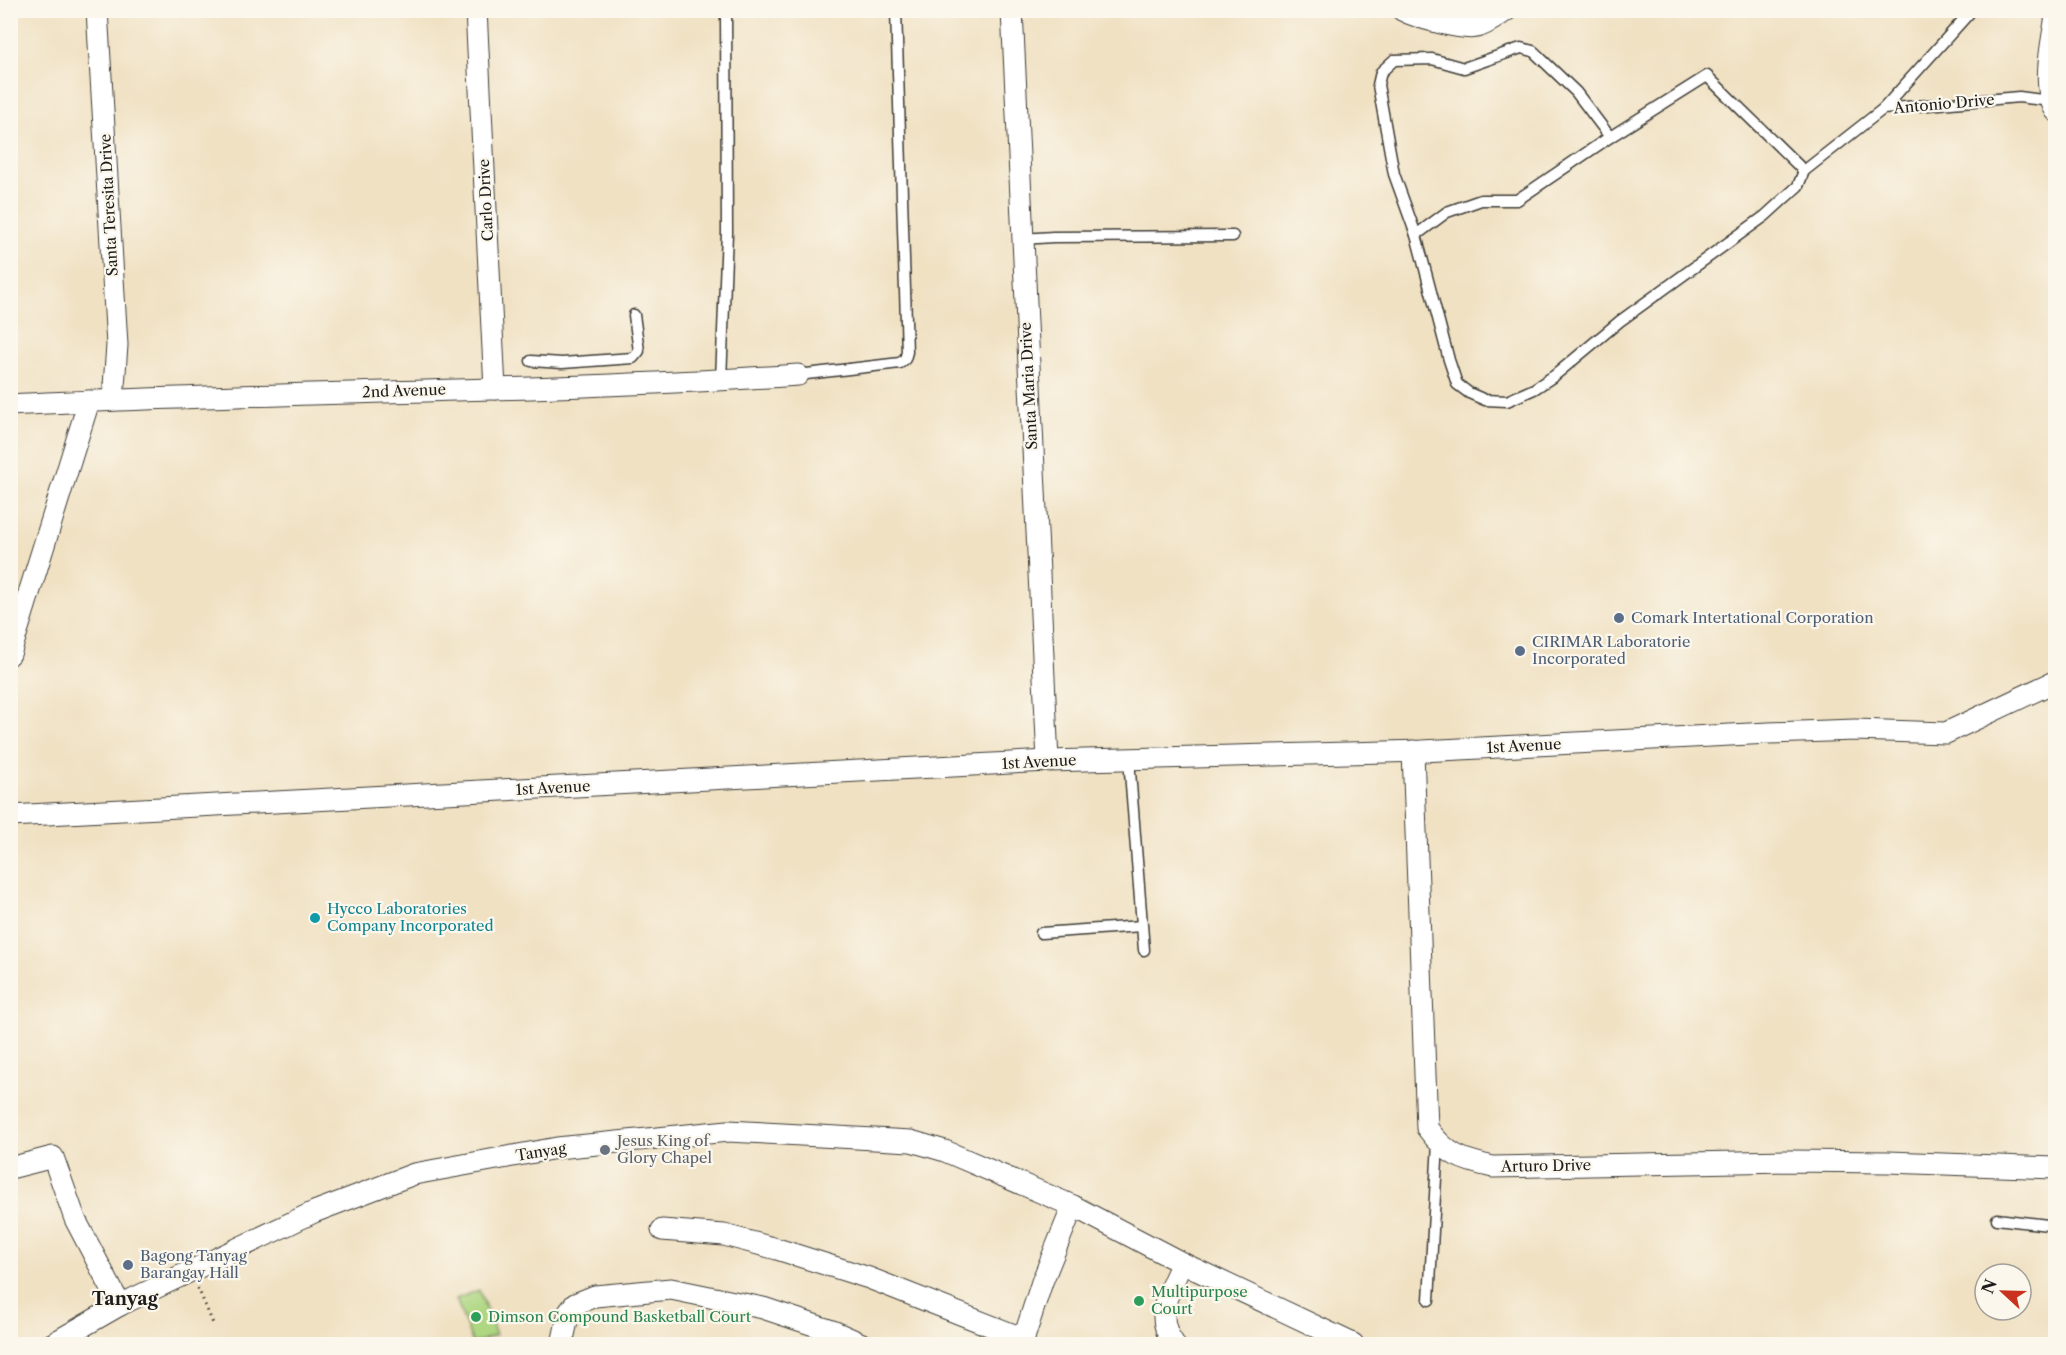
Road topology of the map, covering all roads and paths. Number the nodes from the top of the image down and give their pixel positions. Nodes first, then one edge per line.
1 (97, 10) edge
2 (476, 10) edge
3 (726, 10) edge
4 (896, 10) edge
5 (1012, 10) edge
6 (1402, 10) edge
7 (1507, 10) edge
8 (1972, 10) edge
9 (2046, 11) edge
10 (2055, 18) edge
11 (2052, 106) edge
12 (1883, 109) junction
13 (1610, 137) junction
14 (1804, 171) junction
15 (1416, 235) junction
16 (1233, 236) dead end
17 (1022, 239) junction
18 (634, 315) dead end
19 (531, 361) dead end
20 (798, 375) joint
21 (721, 380) junction
22 (495, 389) junction
23 (113, 400) junction
24 (88, 401) junction
25 (10, 405) edge
26 (10, 654) edge
27 (2055, 681) edge
28 (1413, 751) junction
29 (1129, 759) junction
30 (1048, 761) junction
31 (10, 816) edge
32 (1142, 926) junction
33 (1041, 933) dead end
34 (1144, 950) dead end
35 (1438, 1143) junction
36 (10, 1168) edge
37 (2055, 1168) edge
38 (1066, 1202) junction
39 (1997, 1219) dead end
40 (2055, 1226) edge
41 (662, 1230) dead end
42 (1182, 1263) junction
43 (192, 1269) junction
44 (1429, 1300) dead end
45 (120, 1305) junction
46 (214, 1326) dead end
47 (1023, 1342) edge
48 (52, 1344) edge
49 (562, 1344) edge
50 (862, 1344) edge
51 (1174, 1344) edge
52 (1353, 1344) edge

1 - 23 street, Santa Teresita Drive
2 - 22 street, Carlo Drive
3 - 21 lane
4 - 20 lane
5 - 17 street, Santa Maria Drive
6 - 7 street
8 - 12 lane
9 - 10 lane
10 - 11 street
11 - 12 lane, Antonio Drive
12 - 14 lane, Antonio Drive
13 - 14 lane
13 - 15 lane
13 - 15 lane, Antonio Drive
14 - 15 lane, Antonio Drive
16 - 17 lane
17 - 30 street, Santa Maria Drive
18 - 19 lane
20 - 21 street, 2nd Avenue
21 - 22 street, 2nd Avenue
22 - 23 street, 2nd Avenue
23 - 24 street, 2nd Avenue
24 - 25 street, 2nd Avenue
24 - 26 street
27 - 28 street, 1st Avenue
28 - 29 street, 1st Avenue
28 - 35 street
29 - 30 street, 1st Avenue
29 - 32 lane
30 - 31 street, 1st Avenue
32 - 33 lane
32 - 34 lane
35 - 37 street, Arturo Drive
35 - 44 lane
36 - 45 street
38 - 42 street, Tanyag
38 - 43 street, Tanyag
38 - 47 street
39 - 40 lane
41 - 47 street
42 - 51 street
42 - 52 street, Tanyag
43 - 45 street, Tanyag
43 - 46 path
45 - 48 street, Tanyag
49 - 50 street

